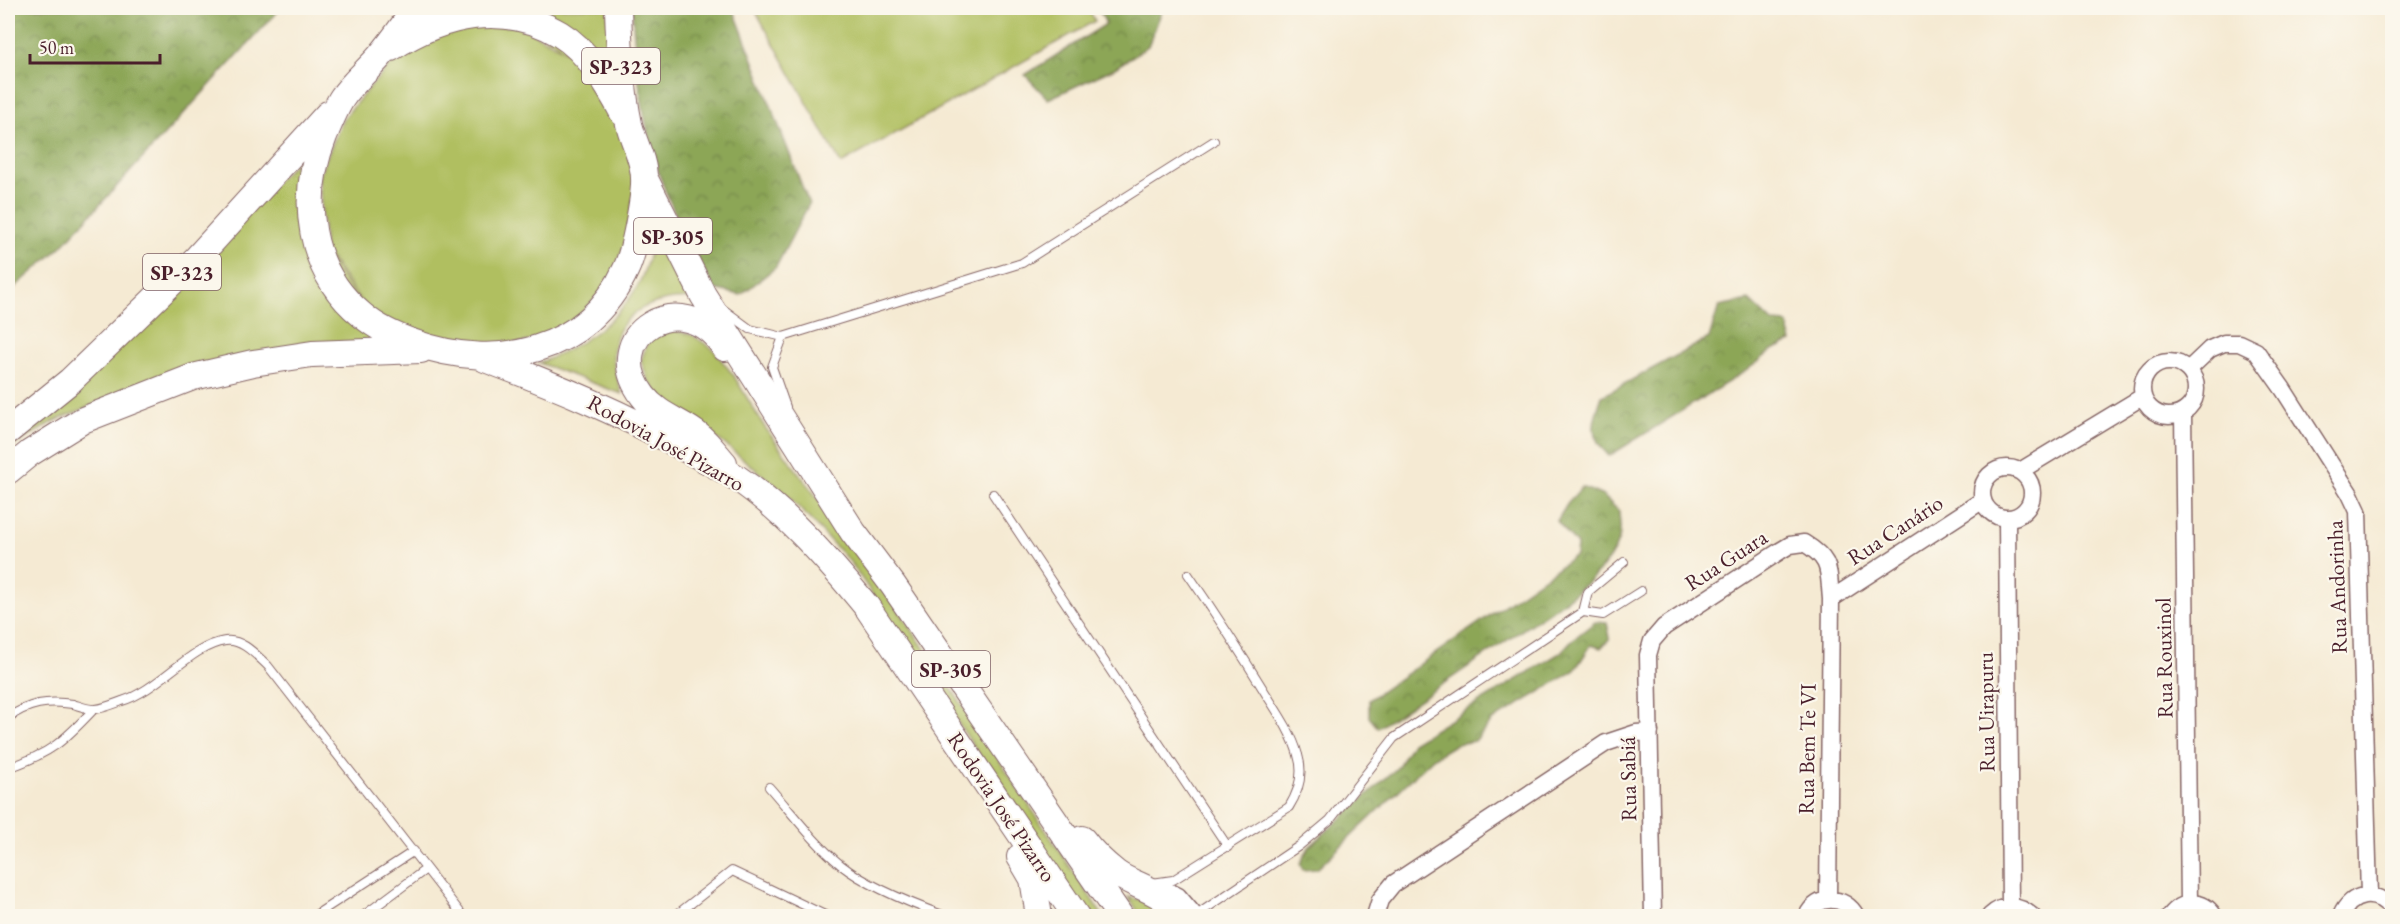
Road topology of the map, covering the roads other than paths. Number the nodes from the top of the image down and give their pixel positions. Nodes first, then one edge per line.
1 (416, 8) edge
2 (618, 8) edge
3 (381, 55) junction
4 (342, 98) junction
5 (629, 124) junction
6 (1214, 141) dead end
7 (644, 177) junction
8 (704, 295) junction
9 (783, 337) junction
10 (433, 350) junction
11 (482, 358) junction
12 (2188, 370) junction
13 (2142, 397) junction
14 (2183, 413) junction
15 (785, 423) junction
16 (8, 431) edge
17 (801, 449) junction
18 (8, 471) edge
19 (2020, 471) junction
20 (737, 478) junction
21 (993, 494) dead end
22 (1983, 500) junction
23 (2007, 518) junction
24 (1624, 562) dead end
25 (1188, 574) dead end
26 (1641, 591) dead end
27 (1831, 599) junction
28 (1582, 612) junction
29 (1652, 641) joint
30 (94, 709) junction
31 (8, 718) edge
32 (1650, 732) junction
33 (8, 768) edge
34 (982, 780) junction
35 (1029, 783) junction
36 (769, 787) dead end
37 (1228, 847) junction
38 (414, 851) junction
39 (426, 869) junction
40 (1136, 886) junction
41 (2368, 895) junction
42 (1176, 898) edge
43 (1828, 899) junction
44 (2189, 903) junction
45 (2010, 907) junction
46 (2392, 909) edge
47 (314, 916) edge
48 (363, 916) edge
49 (463, 916) edge
50 (675, 916) edge
51 (827, 916) edge
52 (945, 916) edge
53 (1039, 916) edge
54 (1076, 916) edge
55 (1120, 916) edge
56 (1181, 916) edge
57 (1195, 916) edge
58 (1375, 916) edge
59 (1653, 916) edge
60 (1807, 916) edge
61 (1856, 916) edge
62 (1990, 916) edge
63 (2032, 916) edge
64 (2170, 916) edge
65 (2214, 916) edge
66 (2341, 916) edge

1 - 3 main road, SP-323
2 - 5 main road, SP-323
3 - 4 main road, SP-323
3 - 5 main road, SP-323
4 - 10 main road, SP-323
4 - 16 main road, SP-323
5 - 7 main road, SP-323
6 - 9 lane
7 - 8 main road, Rodovia José Pizarro / SP-305
7 - 11 main road, SP-323
8 - 9 lane
8 - 15 main road, Rodovia José Pizarro / SP-305
9 - 17 lane
10 - 11 main road, SP-323
10 - 18 main road, SP-323
11 - 20 main road, Rodovia José Pizarro
12 - 13 street
12 - 14 street
12 - 41 street, Rua Andorinha
13 - 14 street
13 - 19 street
14 - 44 street, Rua Rouxinol
15 - 17 main road, Rodovia José Pizarro / SP-305
15 - 20 main road
17 - 35 main road, Rodovia José Pizarro / SP-305
19 - 22 street
19 - 23 street
20 - 34 main road, Rodovia José Pizarro
21 - 37 lane
22 - 23 street
22 - 27 street, Rua Canário
23 - 45 street, Rua Uirapuru
24 - 28 lane
25 - 37 lane
26 - 28 lane
27 - 29 street, Rua Guara
27 - 43 street, Rua Bem Te VI
28 - 57 lane
29 - 32 street, Rua Sabiá
30 - 31 lane
30 - 33 lane
30 - 38 lane
32 - 58 street
32 - 59 street, Rua Sabiá
34 - 53 main road
34 - 54 main road, Rodovia José Pizarro
35 - 40 main road
35 - 55 main road
36 - 52 lane
37 - 42 lane
38 - 39 lane
38 - 47 lane
39 - 48 lane
39 - 49 lane
40 - 42 lane
40 - 42 main road
41 - 46 street
41 - 66 street
42 - 56 street
42 - 57 street
43 - 60 street
43 - 61 street
44 - 64 street
44 - 65 street
45 - 62 street
45 - 63 street
50 - 51 lane

